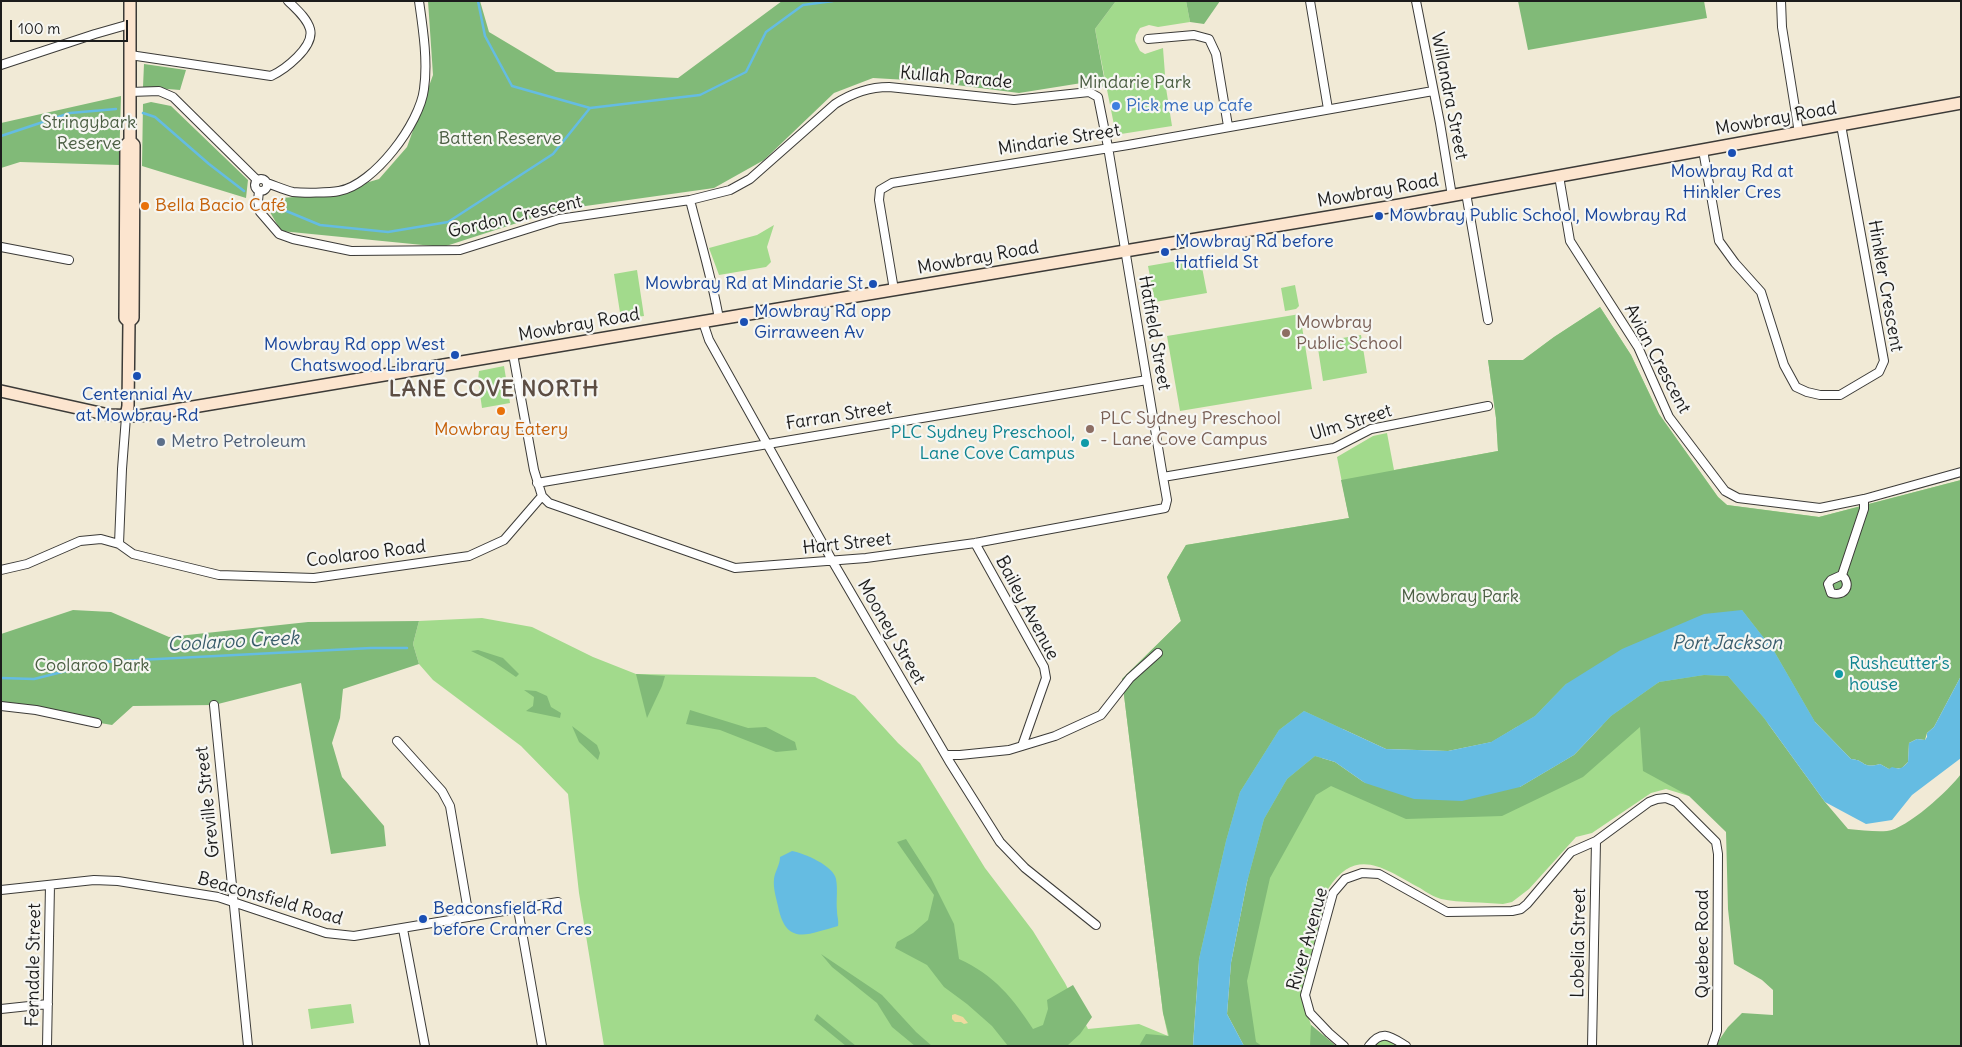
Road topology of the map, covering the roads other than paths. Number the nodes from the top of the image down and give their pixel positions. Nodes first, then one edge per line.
1 (130, 1) edge
2 (288, 1) edge
3 (419, 1) edge
4 (1310, 1) edge
5 (1416, 1) edge
6 (1781, 1) edge
7 (130, 24) junction
8 (1148, 39) dead end
9 (130, 55) junction
10 (1, 65) edge
11 (1433, 91) junction
12 (130, 92) junction
13 (1961, 103) edge
14 (1328, 109) junction
15 (1841, 125) junction
16 (1228, 126) junction
17 (1799, 133) junction
18 (1108, 148) junction
19 (1703, 150) junction
20 (1559, 176) junction
21 (257, 180) junction
22 (267, 183) junction
23 (260, 191) junction
24 (1466, 193) junction
25 (1452, 196) junction
26 (690, 200) junction
27 (1, 246) edge
28 (1126, 251) junction
29 (69, 260) dead end
30 (894, 290) junction
31 (719, 319) junction
32 (1488, 320) dead end
33 (703, 322) junction
34 (513, 354) junction
35 (1146, 380) junction
36 (1, 391) edge
37 (1488, 406) dead end
38 (126, 417) junction
39 (766, 443) junction
40 (1961, 472) edge
41 (1163, 477) junction
42 (537, 483) junction
43 (542, 496) junction
44 (1864, 499) junction
45 (1165, 508) joint
46 (975, 543) junction
47 (119, 544) junction
48 (833, 562) junction
49 (1, 570) edge
50 (1842, 575) dead end
51 (1158, 653) dead end
52 (214, 705) dead end
53 (1, 706) edge
54 (97, 723) dead end
55 (397, 741) dead end
56 (1022, 746) junction
57 (946, 755) junction
58 (1596, 841) junction
59 (1716, 842) joint
60 (50, 885) junction
61 (1, 890) edge
62 (234, 902) junction
63 (558, 902) dead end
64 (518, 909) junction
65 (469, 917) junction
66 (1096, 924) dead end
67 (403, 929) junction
68 (48, 1004) junction
69 (1, 1009) edge
70 (47, 1046) edge
71 (248, 1046) edge
72 (424, 1046) edge
73 (542, 1046) edge
74 (1344, 1046) edge
75 (1369, 1046) edge
76 (1406, 1046) edge
77 (1592, 1046) edge
78 (1712, 1046) edge

1 - 7 main road
2 - 9 street
3 - 22 street
4 - 14 street
5 - 11 street, Willandra Street
6 - 17 street
7 - 9 main road
7 - 10 street
8 - 16 street
9 - 12 main road
11 - 14 street, Mindarie Street
11 - 25 street, Willandra Street
12 - 21 street
12 - 38 main road
13 - 15 main road, Mowbray Road
14 - 16 street, Mindarie Street
15 - 17 main road, Mowbray Road
15 - 19 street, Hinkler Crescent
16 - 18 street, Mindarie Street
17 - 19 main road, Mowbray Road
18 - 26 street, Kullah Parade
18 - 28 street, Kullah Parade
18 - 30 street, Mindarie Street
19 - 20 main road, Mowbray Road
20 - 24 main road, Mowbray Road
20 - 44 street, Avian Crescent
21 - 22 street
21 - 23 street
22 - 23 street
23 - 26 street, Gordon Crescent
24 - 25 main road, Mowbray Road
24 - 32 street
25 - 28 main road, Mowbray Road
26 - 31 street
27 - 29 street
28 - 30 main road, Mowbray Road
28 - 35 street, Hatfield Street
30 - 31 main road, Mowbray Road
31 - 33 main road, Mowbray Road
33 - 34 main road, Mowbray Road
33 - 39 street, Mooney Street
34 - 38 main road, Mowbray Road
34 - 42 street
35 - 39 street, Farran Street
35 - 41 street, Hatfield Street
36 - 38 main road, Mowbray Road
37 - 41 street, Ulm Street
38 - 47 street
39 - 42 street, Farran Street
39 - 48 street, Mooney Street
40 - 44 street, Avian Crescent
41 - 45 street, Hatfield Street
42 - 43 street
43 - 47 street, Coolaroo Road
43 - 48 street, Hart Street
44 - 50 street
45 - 46 street, Hart Street
46 - 48 street, Hart Street
46 - 56 street, Bailey Avenue
47 - 49 street, Coolaroo Road
48 - 57 street, Mooney Street
51 - 56 street
52 - 62 street, Greville Street
53 - 54 street
55 - 65 street
56 - 57 street
57 - 66 street, Mooney Street
58 - 59 street, River Avenue
58 - 74 street, River Avenue
58 - 77 street, Lobelia Street
59 - 78 street, Quebec Road
60 - 61 street, Beaconsfield Road
60 - 62 street, Beaconsfield Road
60 - 68 street, Ferndale Street
62 - 67 street, Beaconsfield Road
62 - 71 street, Greville Street
63 - 64 street, Beaconsfield Road
64 - 65 street, Beaconsfield Road
64 - 73 street
65 - 67 street, Beaconsfield Road
67 - 72 street
68 - 69 street
68 - 70 street, Ferndale Street
75 - 76 street

